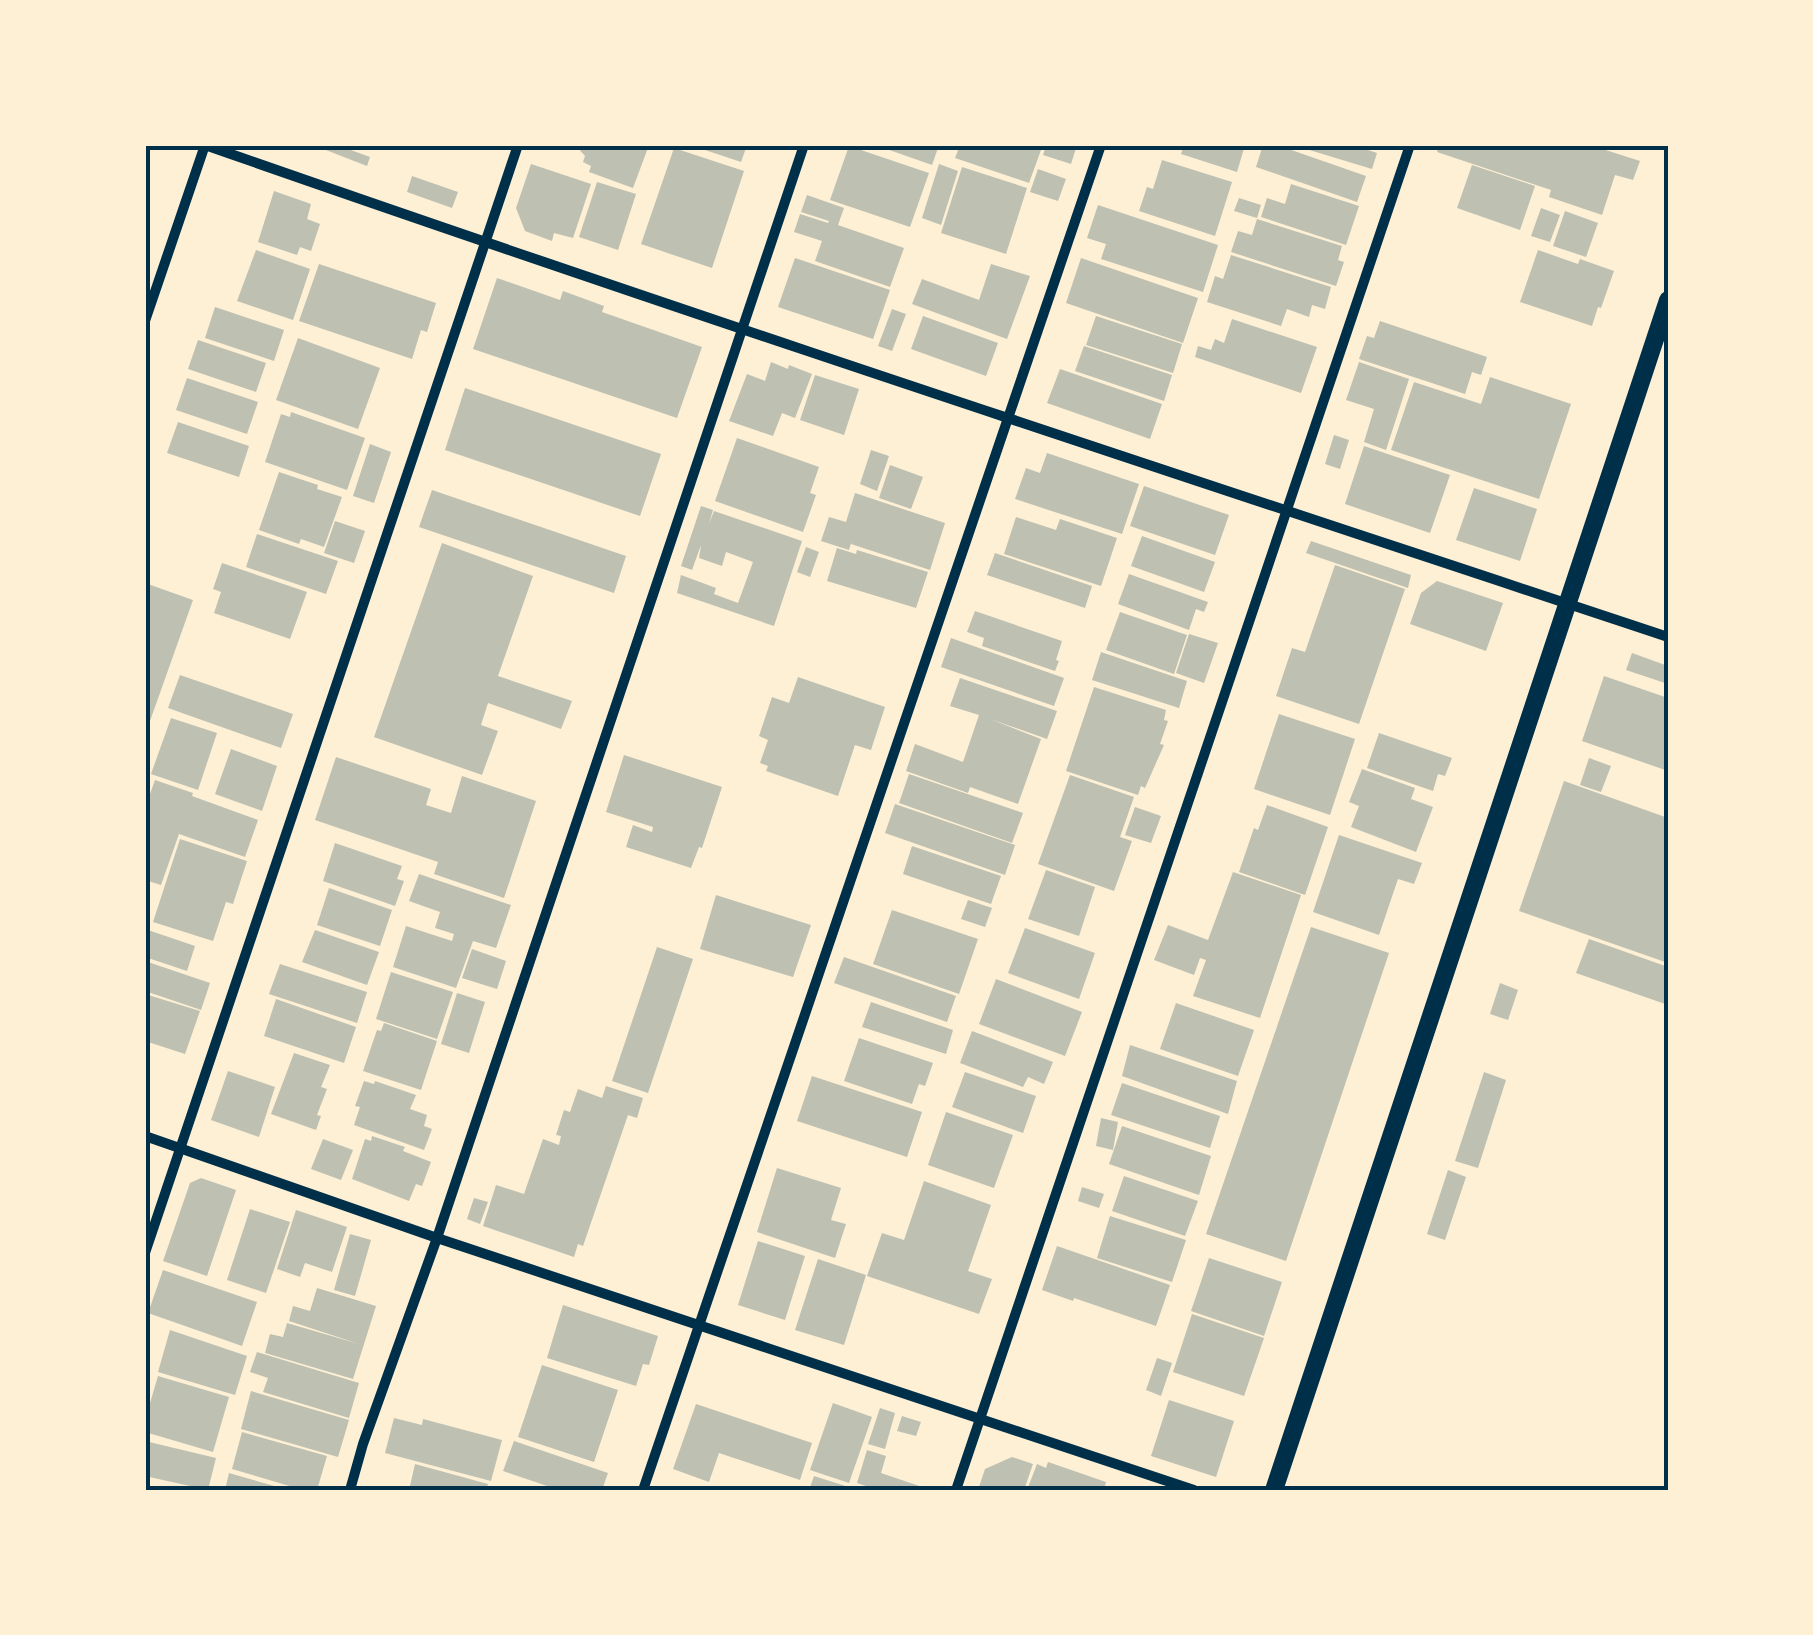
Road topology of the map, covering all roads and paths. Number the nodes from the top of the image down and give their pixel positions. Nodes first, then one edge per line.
1 (205, 145) edge
2 (518, 145) edge
3 (804, 145) edge
4 (1100, 145) edge
5 (1410, 145) edge
6 (486, 243) junction
7 (1668, 300) edge
8 (145, 321) edge
9 (742, 329) junction
10 (1009, 418) junction
11 (1288, 512) junction
12 (1568, 604) junction
13 (1668, 637) edge
14 (145, 1136) edge
15 (179, 1148) junction
16 (436, 1238) junction
17 (145, 1253) edge
18 (699, 1324) junction
19 (980, 1420) junction
20 (350, 1490) edge
21 (643, 1490) edge
22 (956, 1490) edge
23 (1194, 1490) edge
24 (1274, 1490) edge

1 - 6 street
1 - 8 street
2 - 6 street
3 - 9 street
4 - 10 street
5 - 11 street
6 - 9 street
6 - 15 street
7 - 12 street
9 - 10 street
9 - 16 street
10 - 11 street
10 - 18 street
11 - 12 street
11 - 19 street
12 - 13 street
12 - 24 street
14 - 15 street
15 - 16 street
15 - 17 street
16 - 18 street
16 - 20 street
18 - 19 street
18 - 21 street
19 - 22 street
19 - 23 street

